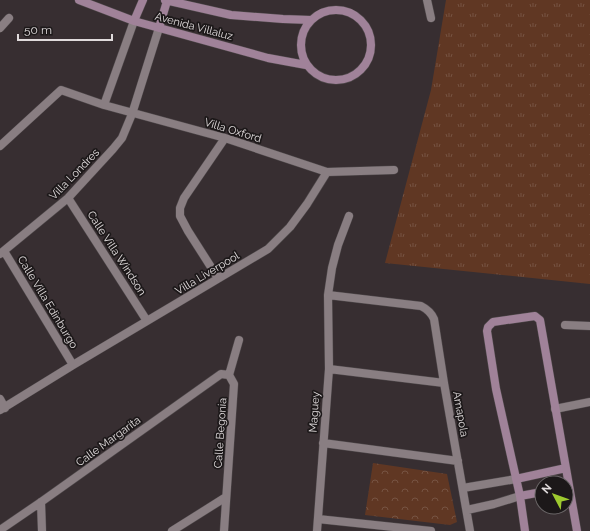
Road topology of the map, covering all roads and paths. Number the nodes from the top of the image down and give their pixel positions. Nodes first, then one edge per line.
1 (79, 0) edge
2 (143, 0) edge
3 (166, 0) edge
4 (427, 0) edge
5 (9, 18) dead end
6 (431, 18) dead end
7 (311, 20) junction
8 (134, 21) junction
9 (0, 28) edge
10 (159, 28) junction
11 (306, 65) junction
12 (104, 105) junction
13 (132, 114) junction
14 (225, 138) junction
15 (0, 146) edge
16 (394, 170) dead end
17 (327, 172) junction
18 (68, 198) junction
19 (349, 216) dead end
20 (2, 252) edge
21 (218, 278) junction
22 (328, 295) junction
23 (148, 321) junction
24 (565, 325) dead end
25 (590, 326) edge
26 (239, 340) dead end
27 (73, 365) junction
28 (329, 369) junction
29 (228, 375) junction
30 (444, 383) junction
31 (0, 399) edge
32 (590, 402) edge
33 (2, 409) edge
34 (555, 409) junction
35 (323, 443) junction
36 (458, 461) junction
37 (566, 468) junction
38 (567, 475) edge
39 (516, 479) junction
40 (463, 488) junction
41 (534, 493) edge
42 (520, 496) junction
43 (226, 497) junction
44 (41, 502) junction
45 (466, 510) junction
46 (574, 515) edge
47 (318, 519) junction
48 (0, 530) edge
49 (42, 531) edge
50 (172, 531) edge
51 (224, 531) edge
52 (317, 531) edge
53 (431, 531) edge
54 (470, 531) edge
55 (525, 531) edge
56 (577, 531) edge

1 - 8 street, Avenida Villaluz
2 - 8 street
3 - 7 street, Avenida Villaluz
3 - 10 street
4 - 6 street
5 - 9 street
7 - 11 street
7 - 11 street
8 - 10 street, Avenida Villaluz
8 - 12 street
10 - 11 street, Avenida Villaluz
10 - 13 street, Villa Londres
12 - 13 street, Villa Oxford
12 - 15 street, Villa Oxford
13 - 14 street, Villa Oxford
13 - 18 street, Villa Londres
14 - 17 street, Villa Oxford
14 - 21 street
16 - 17 street
17 - 21 street, Villa Liverpool
18 - 20 street, Villa Londres
18 - 23 street, Calle Villa Windson
19 - 22 street, Maguey
20 - 27 street, Calle Villa Edinburgo
21 - 23 street, Villa Liverpool
22 - 28 street, Maguey
22 - 30 street, Amapola
23 - 27 street, Villa Liverpool
24 - 25 street
26 - 29 street
27 - 33 street, Villa Liverpool
28 - 30 street
28 - 35 street, Maguey
29 - 43 street, Calle Begonia
29 - 44 street, Calle Margarita
30 - 36 street, Amapola
31 - 33 street
32 - 34 street
34 - 37 street
34 - 39 street
35 - 36 street
35 - 47 street, Maguey
36 - 40 street, Amapola
37 - 38 street
37 - 39 street
39 - 40 street
39 - 42 street
40 - 45 street, Amapola
41 - 42 street
42 - 45 street
42 - 55 street
43 - 50 street
43 - 51 street, Calle Begonia
44 - 48 street, Calle Margarita
44 - 49 street
45 - 54 street, Amapola
46 - 56 street
47 - 52 street, Maguey
47 - 53 street

